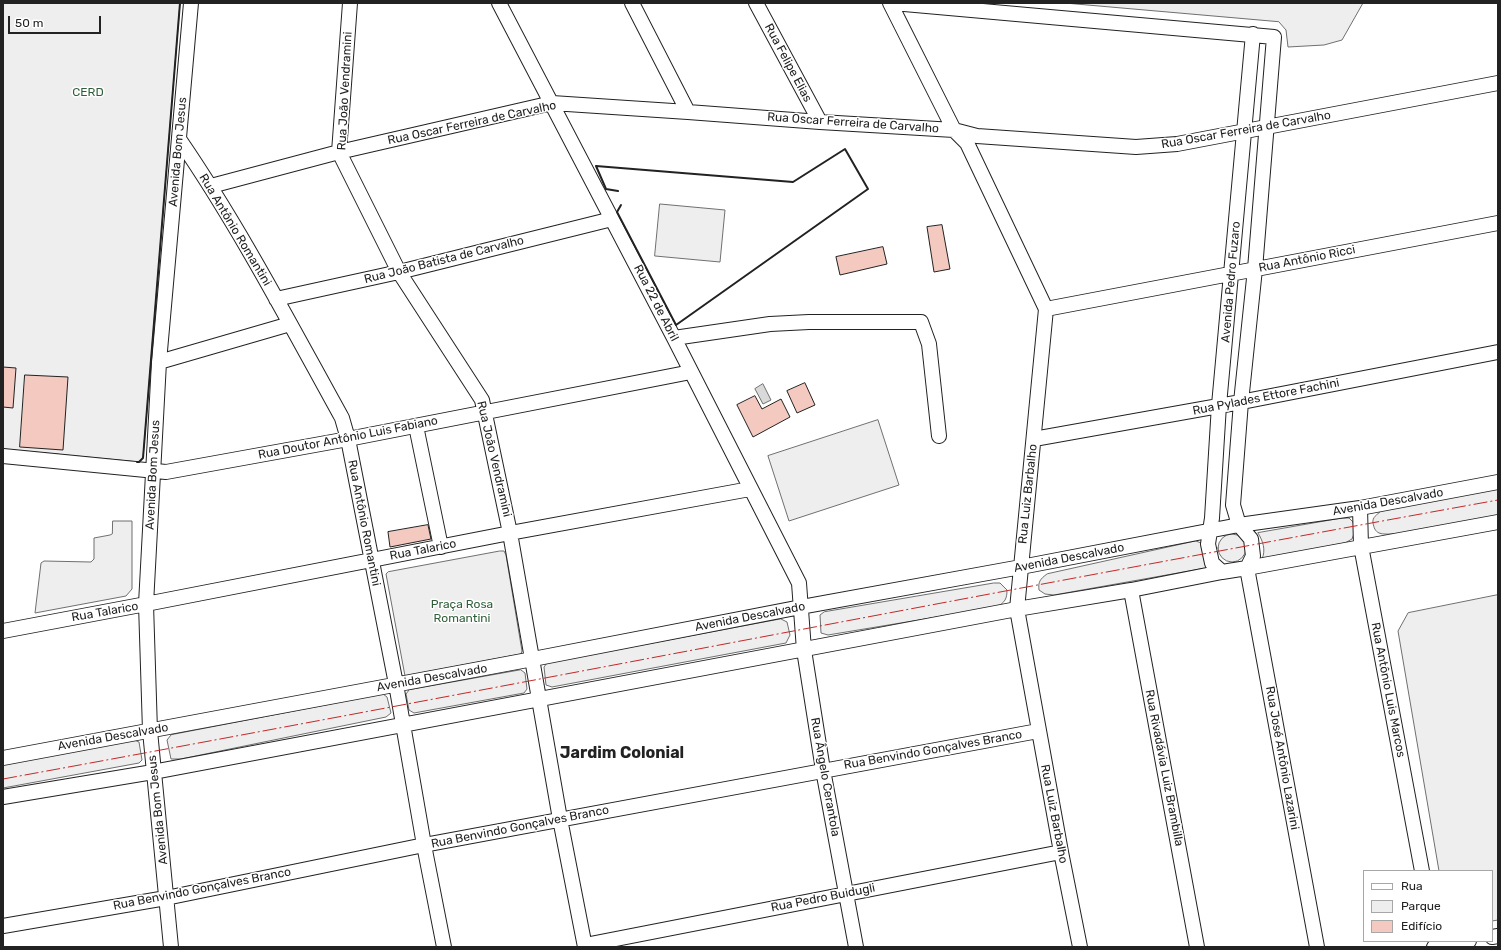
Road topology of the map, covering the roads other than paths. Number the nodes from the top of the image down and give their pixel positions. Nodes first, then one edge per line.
1 (191, 3) edge
2 (350, 3) edge
3 (499, 3) edge
4 (632, 3) edge
5 (756, 3) edge
6 (891, 3) edge
7 (1253, 34) junction
8 (1498, 83) edge
9 (552, 103) junction
10 (688, 112) junction
11 (820, 122) junction
12 (1266, 127) junction
13 (954, 130) junction
14 (1244, 131) junction
15 (179, 139) junction
16 (339, 152) junction
17 (211, 186) junction
18 (612, 219) junction
19 (1498, 223) edge
20 (1255, 269) junction
21 (399, 272) junction
22 (1232, 274) junction
23 (276, 299) junction
24 (1046, 309) junction
25 (290, 324) junction
26 (674, 338) junction
27 (1498, 352) edge
28 (159, 362) junction
29 (691, 372) junction
30 (1241, 402) junction
31 (1219, 406) junction
32 (484, 413) junction
33 (416, 426) junction
34 (939, 436) dead end
35 (348, 439) junction
36 (1034, 439) junction
37 (3, 456) edge
38 (153, 470) junction
39 (1498, 482) edge
40 (750, 489) junction
41 (1360, 508) junction
42 (1498, 522) edge
43 (1239, 525) junction
44 (1211, 531) junction
45 (510, 533) junction
46 (441, 546) junction
47 (1361, 546) junction
48 (371, 560) junction
49 (1021, 567) junction
50 (1247, 568) junction
51 (1222, 572) junction
52 (1131, 590) junction
53 (146, 604) junction
54 (801, 607) junction
55 (1017, 609) junction
56 (3, 631) edge
57 (804, 650) junction
58 (533, 659) junction
59 (396, 684) junction
60 (540, 699) junction
61 (403, 724) junction
62 (150, 731) junction
63 (1038, 731) junction
64 (3, 758) edge
65 (823, 770) junction
66 (153, 772) junction
67 (3, 797) edge
68 (560, 819) junction
69 (424, 845) junction
70 (1061, 852) junction
71 (1422, 870) edge
72 (846, 894) junction
73 (166, 898) junction
74 (3, 926) edge
75 (1463, 942) edge
76 (585, 946) edge
77 (171, 947) edge
78 (444, 947) edge
79 (856, 947) edge
80 (1080, 947) edge
81 (1198, 947) edge
82 (1317, 947) edge
83 (1435, 947) edge

1 - 15 street, Avenida Bom Jesus
2 - 16 street, Rua João Vendramini
3 - 9 street, Rua 22 de Abril
4 - 10 street
5 - 11 street, Rua Felipe Elias
6 - 7 street
6 - 13 street
7 - 12 street, Avenida Pedro Fuzaro
7 - 14 street, Avenida Pedro Fuzaro
8 - 12 street, Rua Oscar Ferreira de Carvalho
9 - 10 street, Rua Oscar Ferreira de Carvalho
9 - 16 street, Rua Oscar Ferreira de Carvalho
9 - 18 street, Rua 22 de Abril
10 - 11 street, Rua Oscar Ferreira de Carvalho
11 - 13 street, Rua Oscar Ferreira de Carvalho
12 - 14 street, Rua Oscar Ferreira de Carvalho
12 - 20 street, Avenida Pedro Fuzaro
13 - 14 street, Rua Oscar Ferreira de Carvalho
13 - 24 street
14 - 22 street, Avenida Pedro Fuzaro
15 - 17 street, Rua Antônio Romantini
15 - 28 street, Avenida Bom Jesus
16 - 17 street, Rua Oscar Ferreira de Carvalho
16 - 21 street, Rua João Vendramini
17 - 23 street, Rua Antônio Romantini
18 - 21 street, Rua João Batista de Carvalho
18 - 26 street, Rua 22 de Abril
19 - 20 street, Rua Antônio Ricci
20 - 22 street, Rua Antônio Ricci
20 - 30 street, Avenida Pedro Fuzaro
21 - 23 street, Rua João Batista de Carvalho
21 - 32 street, Rua João Vendramini
22 - 24 street, Rua Antônio Ricci
22 - 31 street, Avenida Pedro Fuzaro
23 - 25 street, Rua Antônio Romantini
24 - 36 street, Rua Luiz Barbalho
25 - 28 street
25 - 35 street, Rua Antônio Romantini
26 - 29 street, Rua 22 de Abril
26 - 34 street
27 - 30 street, Rua Pylades Ettore Fachini
28 - 38 street, Avenida Bom Jesus
29 - 32 street, Rua Doutor Antônio Luis Fabiano
29 - 40 street, Rua 22 de Abril
30 - 31 street, Rua Pylades Ettore Fachini
30 - 43 street, Avenida Pedro Fuzaro
31 - 36 street, Rua Pylades Ettore Fachini
31 - 44 street, Avenida Pedro Fuzaro
32 - 33 street, Rua Doutor Antônio Luis Fabiano
32 - 45 street, Rua João Vendramini
33 - 35 street, Rua Doutor Antônio Luis Fabiano
33 - 46 street
35 - 38 street, Rua Doutor Antônio Luis Fabiano
35 - 48 street, Rua Antônio Romantini
36 - 49 street, Rua Luiz Barbalho
37 - 38 street, Rua Doutor Antônio Luis Fabiano
38 - 53 street, Avenida Bom Jesus
39 - 41 street, Avenida Descalvado
40 - 45 street, Rua Talarico
40 - 54 street, Rua 22 de Abril
41 - 43 street, Avenida Descalvado
41 - 47 street, Rua Antônio Luis Marcos
42 - 47 street
43 - 44 street, Avenida Descalvado
43 - 50 street
44 - 49 street, Avenida Descalvado
44 - 51 street
45 - 46 street, Rua Talarico
45 - 58 street, Rua João Vendramini
46 - 48 street, Rua Talarico
47 - 50 street
47 - 71 street, Rua Antônio Luis Marcos
48 - 53 street, Rua Talarico
48 - 59 street, Rua Antônio Romantini
49 - 54 street, Avenida Descalvado
49 - 55 street, Rua Luiz Barbalho
50 - 51 street
50 - 82 street, Rua José Antônio Lazarini
51 - 52 street
52 - 55 street
52 - 81 street, Rua Rivadávia Luiz Brambilla
53 - 56 street, Rua Talarico
53 - 62 street, Avenida Bom Jesus
54 - 57 street, Rua Ângelo Cerantola
54 - 58 street, Avenida Descalvado
55 - 57 street
55 - 63 street, Rua Luiz Barbalho
57 - 60 street
57 - 65 street, Rua Ângelo Cerantola
58 - 59 street, Avenida Descalvado
58 - 60 street, Rua João Vendramini
59 - 61 street, Rua Antônio Romantini
59 - 62 street, Avenida Descalvado
60 - 61 street
60 - 68 street, Rua João Vendramini
61 - 66 street
61 - 69 street, Rua Antônio Romantini
62 - 64 street, Avenida Descalvado
62 - 66 street, Avenida Bom Jesus
63 - 65 street, Rua Benvindo Gonçalves Branco
63 - 70 street, Rua Luiz Barbalho
65 - 68 street, Rua Benvindo Gonçalves Branco
65 - 72 street, Rua Ângelo Cerantola
66 - 67 street
66 - 73 street, Avenida Bom Jesus
68 - 69 street, Rua Benvindo Gonçalves Branco
68 - 76 street, Rua João Vendramini
69 - 73 street, Rua Benvindo Gonçalves Branco
69 - 78 street, Rua Antônio Romantini
70 - 72 street, Rua Pedro Buidugli
70 - 80 street, Rua Luiz Barbalho
72 - 76 street, Rua Pedro Buidugli
72 - 79 street, Rua Ângelo Cerantola
73 - 74 street, Rua Benvindo Gonçalves Branco
73 - 77 street, Avenida Bom Jesus
75 - 83 street

